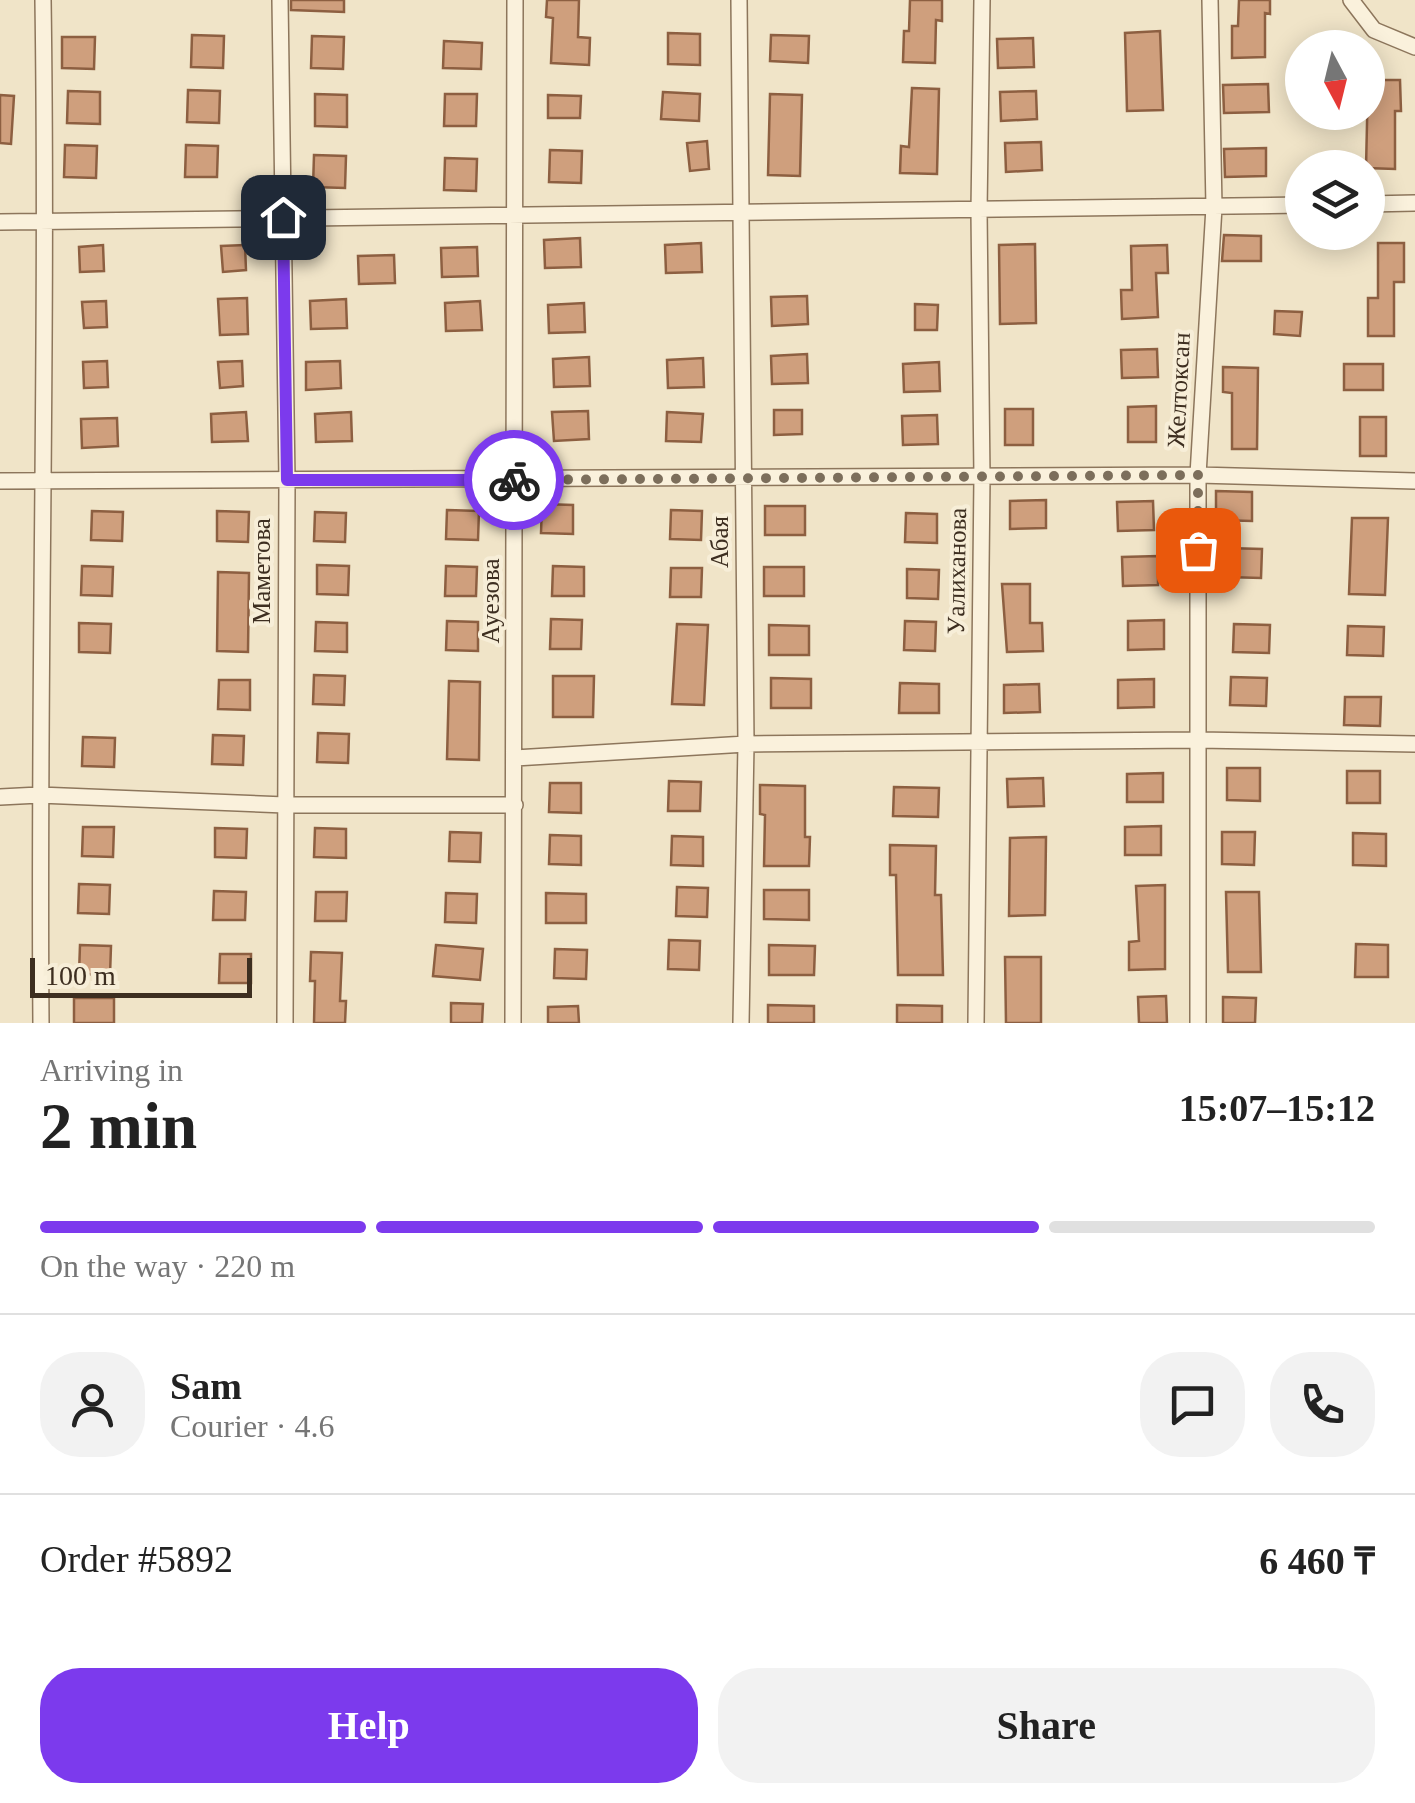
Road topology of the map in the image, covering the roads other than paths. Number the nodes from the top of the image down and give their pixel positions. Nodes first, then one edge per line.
1 (42, 0) edge
2 (280, 0) edge
3 (516, 0) edge
4 (739, 0) edge
5 (982, 0) edge
6 (1210, 0) edge
7 (1351, 0) edge
8 (1415, 48) edge
9 (1385, 204) edge
10 (1415, 204) edge
11 (1285, 205) edge
12 (1214, 207) junction
13 (979, 210) junction
14 (516, 215) junction
15 (741, 215) junction
16 (283, 217) junction
17 (46, 221) junction
18 (0, 222) edge
19 (1198, 475) junction
20 (982, 476) junction
21 (744, 478) junction
22 (287, 480) junction
23 (516, 480) junction
24 (0, 481) edge
25 (42, 481) junction
26 (1415, 481) edge
27 (1198, 740) junction
28 (979, 743) junction
29 (746, 744) junction
30 (1415, 744) edge
31 (515, 758) junction
32 (39, 795) junction
33 (0, 796) edge
34 (514, 804) junction
35 (285, 805) junction
36 (41, 1023) edge
37 (285, 1023) edge
38 (512, 1023) edge
39 (741, 1023) edge
40 (976, 1023) edge
41 (1198, 1023) edge

1 - 17 street
2 - 16 street, Маметова
3 - 14 street, Ауезова
4 - 15 street, Абая
5 - 13 street, Уалиханова
6 - 12 street, Желтоксан
7 - 8 street
9 - 10 street
11 - 12 street
12 - 13 street
12 - 19 street, Желтоксан
13 - 15 street
13 - 20 street, Уалиханова
14 - 15 street
14 - 16 street
14 - 23 street, Ауезова
15 - 21 street, Абая
16 - 17 street
16 - 22 street, Маметова
17 - 18 street
17 - 25 street
19 - 20 street
19 - 26 street
19 - 27 street, Желтоксан
20 - 21 street
20 - 28 street, Уалиханова
21 - 23 street
21 - 29 street, Абая
22 - 23 street
22 - 25 street
22 - 35 street, Маметова
23 - 31 street, Ауезова
24 - 25 street
25 - 32 street
27 - 28 street
27 - 30 street
27 - 41 street, Желтоксан
28 - 29 street
28 - 40 street, Уалиханова
29 - 31 street
29 - 39 street, Абая
31 - 34 street, Ауезова
32 - 33 street
32 - 35 street
32 - 36 street
34 - 35 street
34 - 38 street, Ауезова
35 - 37 street, Маметова

